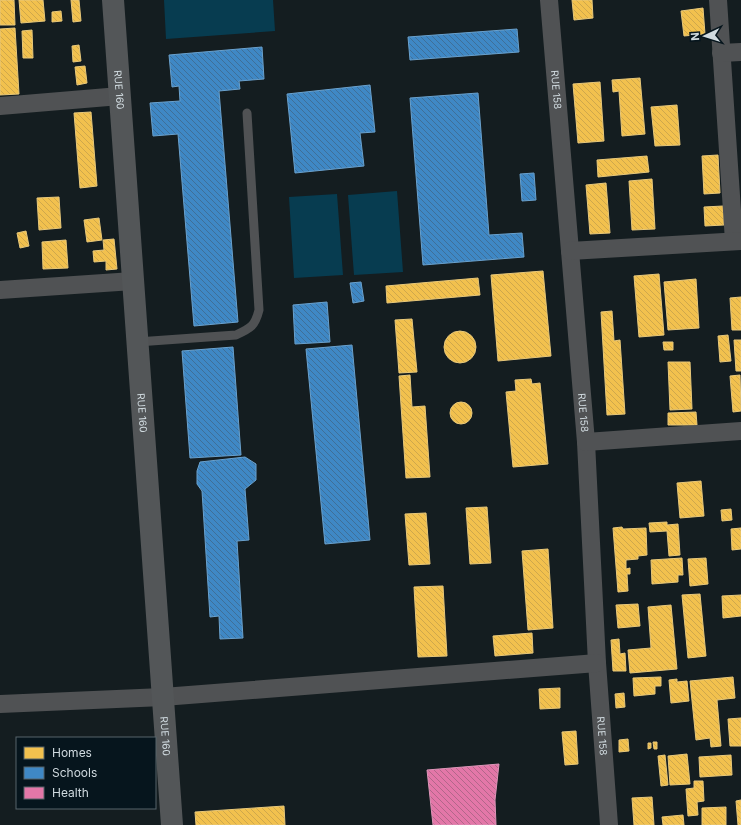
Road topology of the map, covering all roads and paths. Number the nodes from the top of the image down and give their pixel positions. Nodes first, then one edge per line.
1 (113, 0) edge
2 (550, 0) edge
3 (718, 0) edge
4 (741, 52) edge
5 (721, 53) junction
6 (120, 96) junction
7 (0, 106) edge
8 (247, 113) dead end
9 (737, 241) edge
10 (570, 251) junction
11 (133, 281) junction
12 (0, 290) edge
13 (137, 342) junction
14 (741, 431) edge
15 (586, 442) junction
16 (597, 663) junction
17 (163, 697) junction
18 (0, 704) edge
19 (172, 825) edge
20 (609, 825) edge

1 - 6 street, RUE 160
2 - 10 street, RUE 158
3 - 5 street
4 - 5 street
5 - 9 street
6 - 7 street
6 - 11 street, RUE 160
8 - 13 lane
9 - 10 street
10 - 15 street, RUE 158
11 - 12 street
11 - 13 street, RUE 160
13 - 17 street, RUE 160
14 - 15 street
15 - 16 street, RUE 158
16 - 17 street
16 - 20 street, RUE 158
17 - 18 street
17 - 19 street, RUE 160

